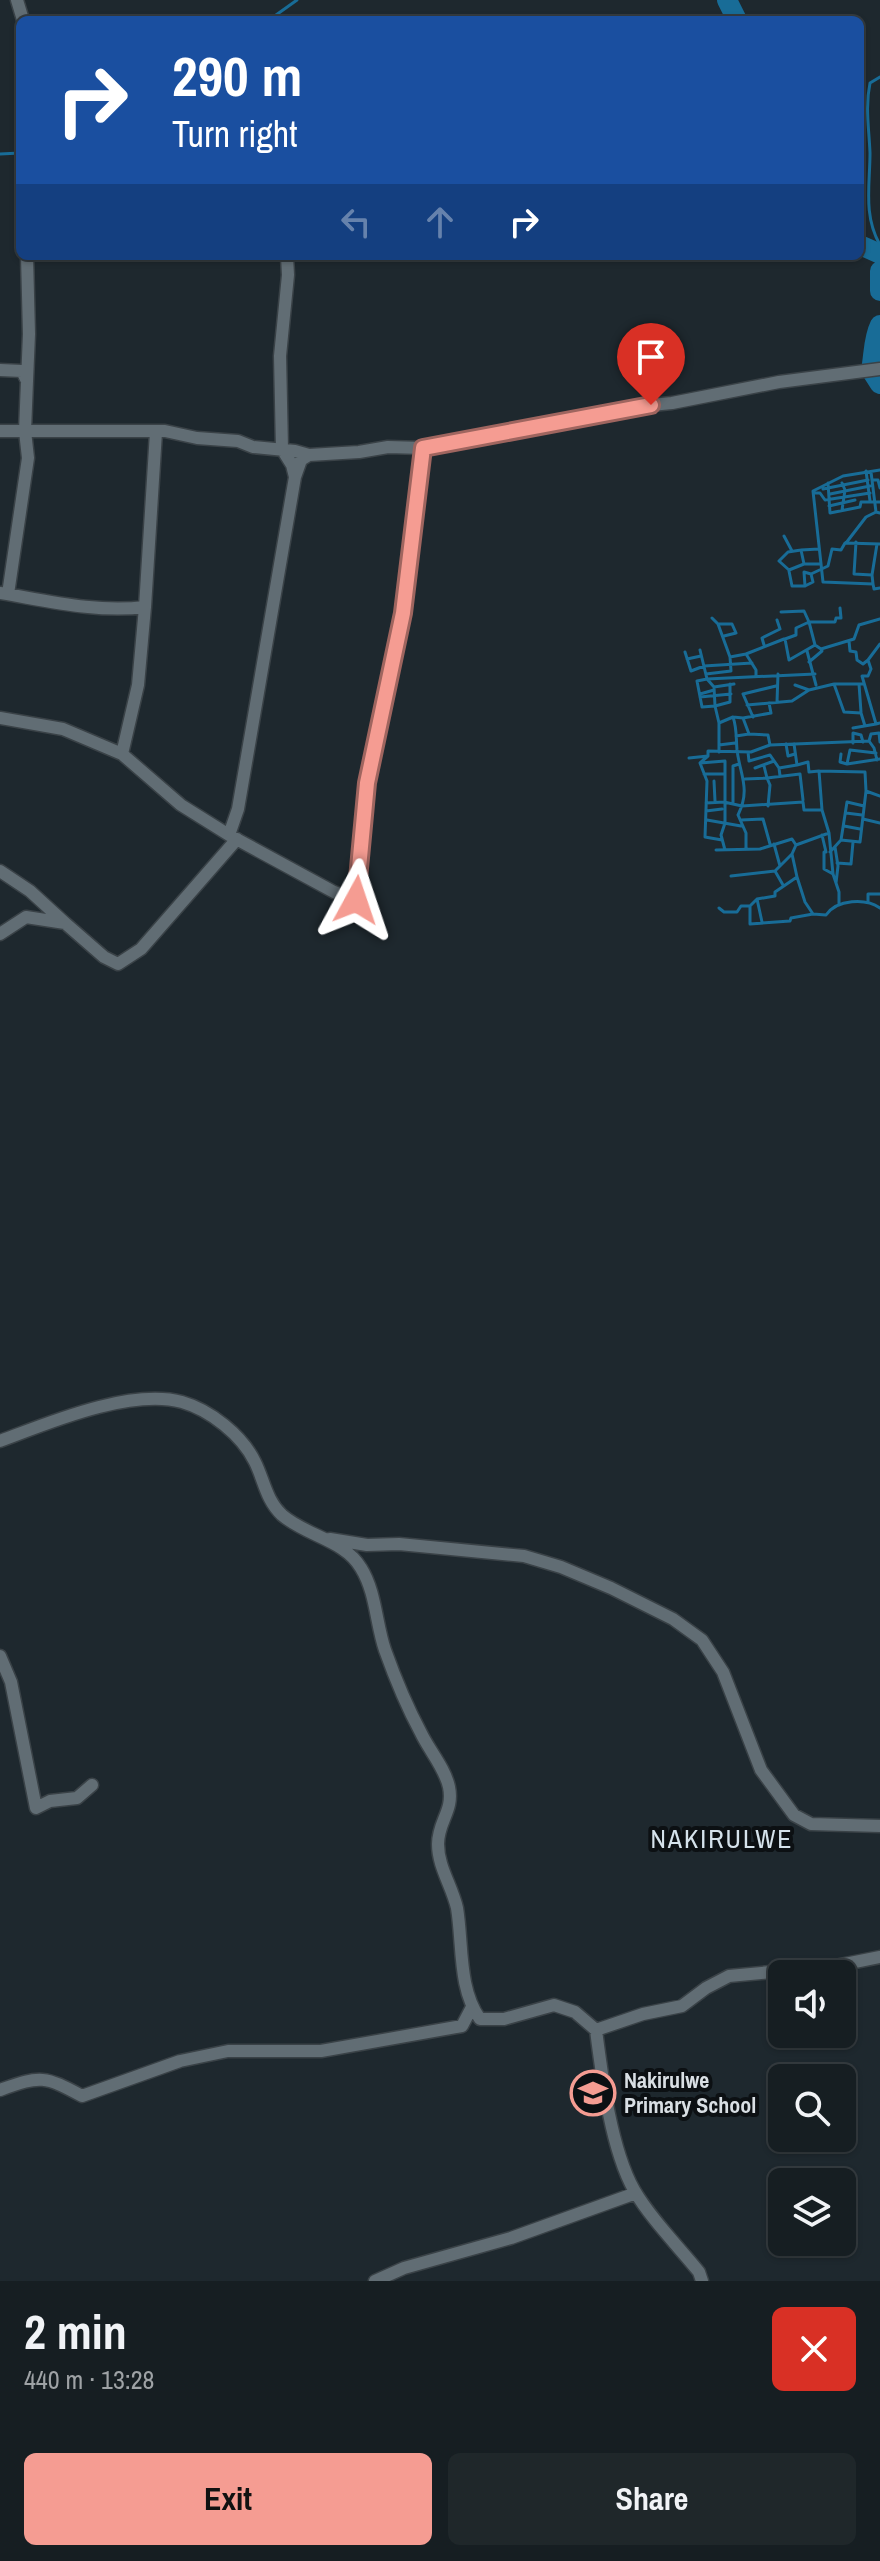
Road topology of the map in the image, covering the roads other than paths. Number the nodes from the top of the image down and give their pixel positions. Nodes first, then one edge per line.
1 (27, 260) edge
2 (287, 260) edge
3 (880, 369) edge
4 (0, 370) edge
5 (27, 381) junction
6 (0, 431) edge
7 (25, 431) junction
8 (156, 432) junction
9 (423, 448) junction
10 (282, 449) junction
11 (309, 455) junction
12 (295, 477) junction
13 (4, 593) edge
14 (145, 607) junction
15 (0, 718) edge
16 (122, 754) junction
17 (233, 837) junction
18 (0, 871) edge
19 (65, 923) junction
20 (0, 934) edge
21 (0, 1441) edge
22 (319, 1537) junction
23 (0, 1656) edge
24 (92, 1785) dead end
25 (880, 1826) edge
26 (880, 1957) edge
27 (472, 2007) junction
28 (596, 2030) junction
29 (0, 2090) edge
30 (636, 2193) junction
31 (375, 2281) edge
32 (702, 2281) edge

1 - 5 street
2 - 10 street
3 - 9 street
4 - 5 street
5 - 7 street
6 - 7 street
7 - 8 street
7 - 13 street
8 - 10 street
8 - 14 street
9 - 11 street
9 - 17 street
10 - 11 street
10 - 12 street
11 - 12 street
12 - 17 street
13 - 14 street
14 - 16 street
15 - 16 street
16 - 17 street
17 - 19 street
18 - 19 street
19 - 20 street
21 - 22 street
22 - 25 street
22 - 27 street
23 - 24 street
26 - 28 street
27 - 28 street
27 - 29 street
28 - 30 street
30 - 31 street
30 - 32 street

